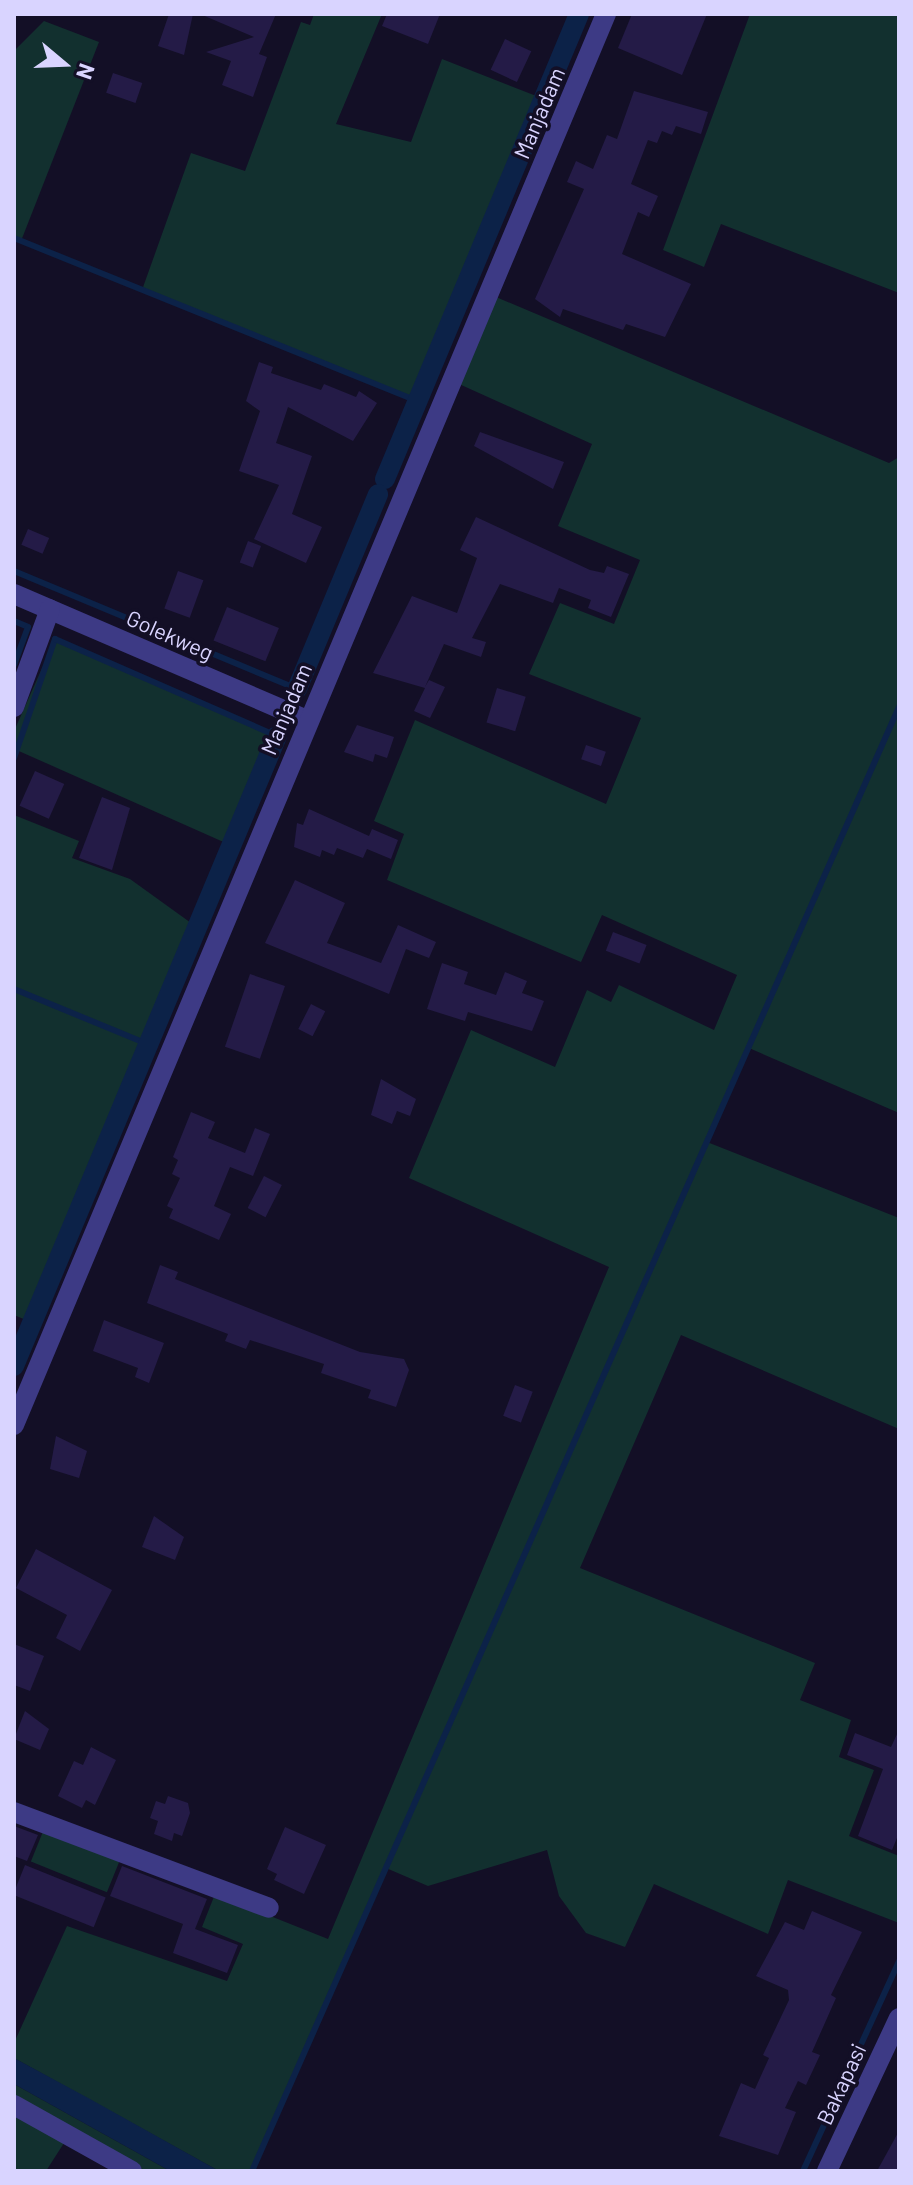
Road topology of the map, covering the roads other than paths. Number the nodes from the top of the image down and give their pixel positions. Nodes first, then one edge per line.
1 (606, 14) edge
2 (14, 594) edge
3 (50, 609) junction
4 (14, 707) edge
5 (306, 720) junction
6 (14, 1425) edge
7 (14, 1812) edge
8 (269, 1908) dead end
9 (899, 2018) edge
10 (14, 2105) edge
11 (132, 2171) edge
12 (827, 2171) edge

1 - 5 street, Manjadam
2 - 3 street, Golekweg
3 - 4 street
3 - 5 street, Golekweg
5 - 6 street, Manjadam
7 - 8 street
9 - 12 street, Bakapasi
10 - 11 street

